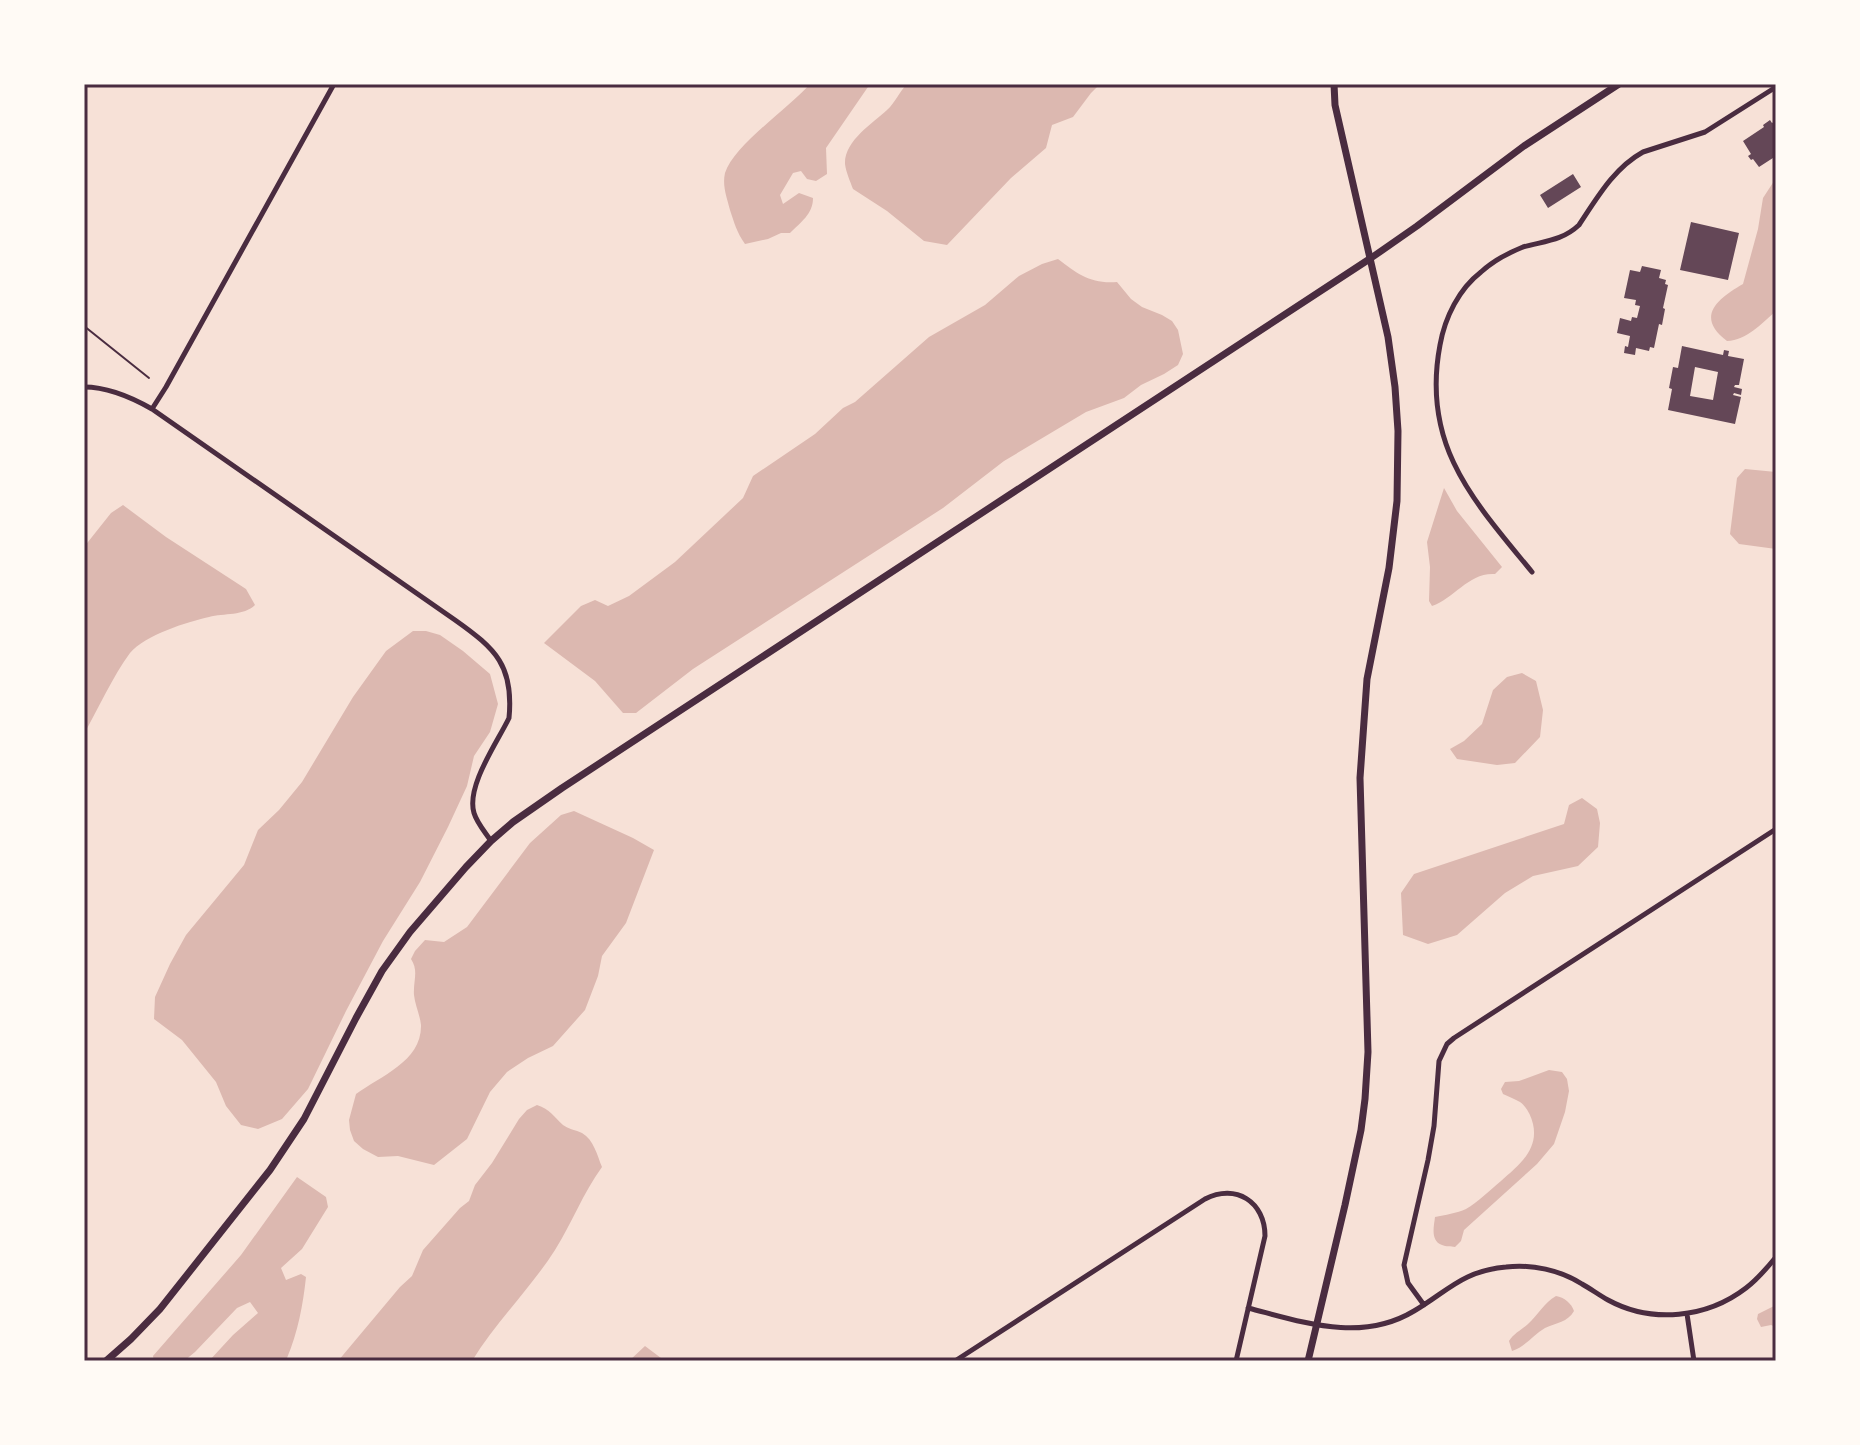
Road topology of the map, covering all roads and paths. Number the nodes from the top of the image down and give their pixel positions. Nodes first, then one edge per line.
1 (334, 84) edge
2 (1334, 84) edge
3 (1619, 84) edge
4 (1760, 84) edge
5 (1776, 87) edge
6 (1766, 93) junction
7 (1371, 258) junction
8 (84, 326) edge
9 (149, 378) dead end
10 (84, 387) edge
11 (152, 409) junction
12 (1532, 572) dead end
13 (1776, 829) edge
14 (491, 841) junction
15 (1776, 1257) edge
16 (1424, 1305) junction
17 (1248, 1308) junction
18 (1687, 1314) junction
19 (1316, 1325) junction
20 (106, 1361) edge
21 (955, 1361) edge
22 (1236, 1361) edge
23 (1308, 1361) edge
24 (1694, 1361) edge

1 - 11 street
2 - 7 main road
3 - 7 main road
4 - 6 street
5 - 6 street
6 - 12 street
7 - 14 main road
7 - 19 main road
8 - 9 lane
10 - 11 street
11 - 14 street
13 - 16 street
14 - 20 main road
15 - 18 street
16 - 18 street
16 - 19 street
17 - 19 street
17 - 21 street
17 - 22 street
18 - 24 street
19 - 23 main road

